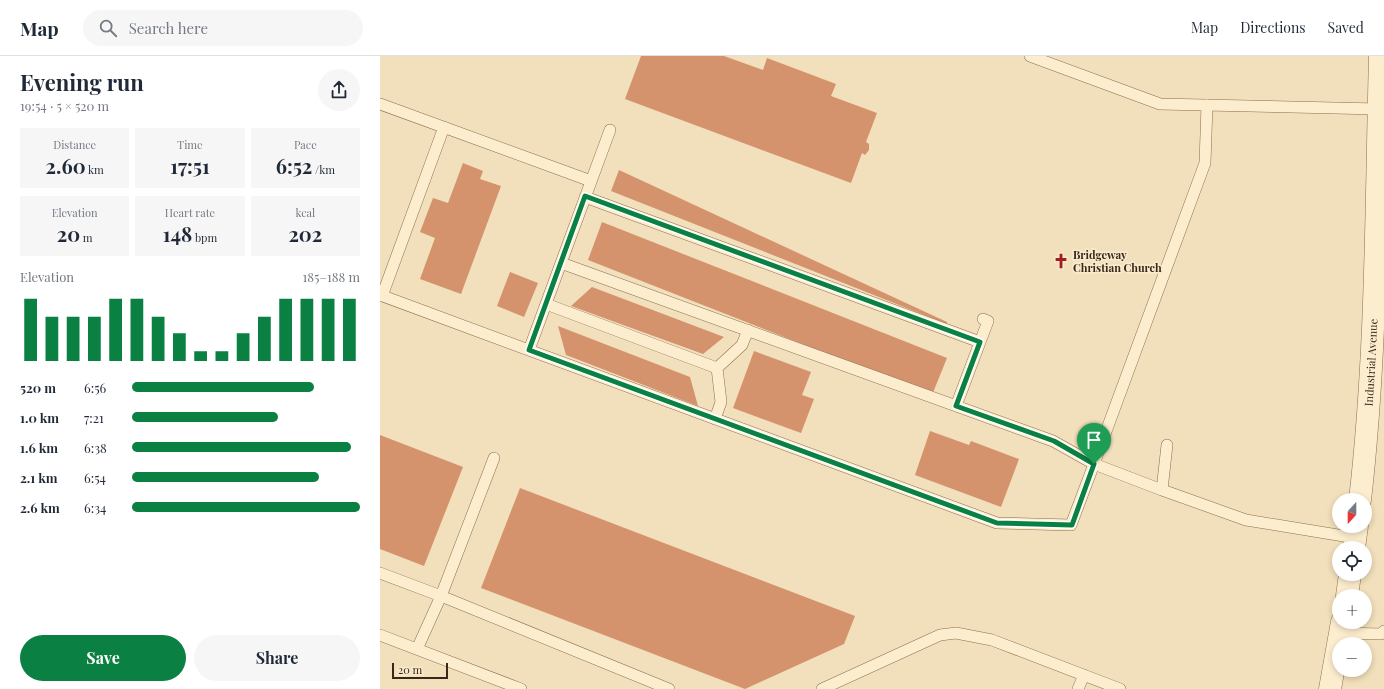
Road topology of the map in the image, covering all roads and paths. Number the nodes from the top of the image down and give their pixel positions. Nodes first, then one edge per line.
1 (1030, 56) edge
2 (1380, 56) edge
3 (380, 104) edge
4 (1207, 105) junction
5 (1378, 109) junction
6 (444, 127) junction
7 (610, 130) dead end
8 (591, 181) junction
9 (585, 196) junction
10 (561, 263) junction
11 (381, 296) edge
12 (546, 304) junction
13 (983, 319) dead end
14 (748, 330) junction
15 (980, 342) junction
16 (529, 350) junction
17 (718, 368) junction
18 (956, 406) junction
19 (715, 419) junction
20 (1166, 444) dead end
21 (494, 458) dead end
22 (1094, 464) junction
23 (1162, 490) junction
24 (1361, 493) edge
25 (1356, 537) edge
26 (380, 573) edge
27 (441, 596) junction
28 (1341, 629) edge
29 (1352, 629) edge
30 (1384, 631) edge
31 (380, 635) edge
32 (417, 649) junction
33 (1084, 675) junction
34 (521, 689) edge
35 (669, 689) edge
36 (822, 689) edge
37 (1078, 689) edge
38 (1120, 689) edge
39 (1330, 689) edge

1 - 4 lane
2 - 5 street, Industrial Avenue
3 - 6 lane
4 - 5 lane
4 - 22 lane
5 - 24 street, Industrial Avenue
6 - 8 lane
6 - 11 lane
7 - 8 lane
8 - 9 lane
9 - 10 lane
9 - 15 lane
10 - 12 lane
10 - 14 lane
11 - 16 lane
12 - 16 lane
12 - 17 lane
13 - 15 lane
14 - 17 lane
14 - 18 lane
15 - 18 lane
16 - 19 lane
17 - 19 lane
18 - 22 lane
19 - 22 lane
20 - 23 lane
21 - 27 lane
22 - 23 lane
23 - 25 lane
26 - 27 lane
27 - 32 lane
27 - 35 lane
28 - 39 street
29 - 30 lane
31 - 32 lane
32 - 34 lane
33 - 36 lane
33 - 37 lane
33 - 38 lane

